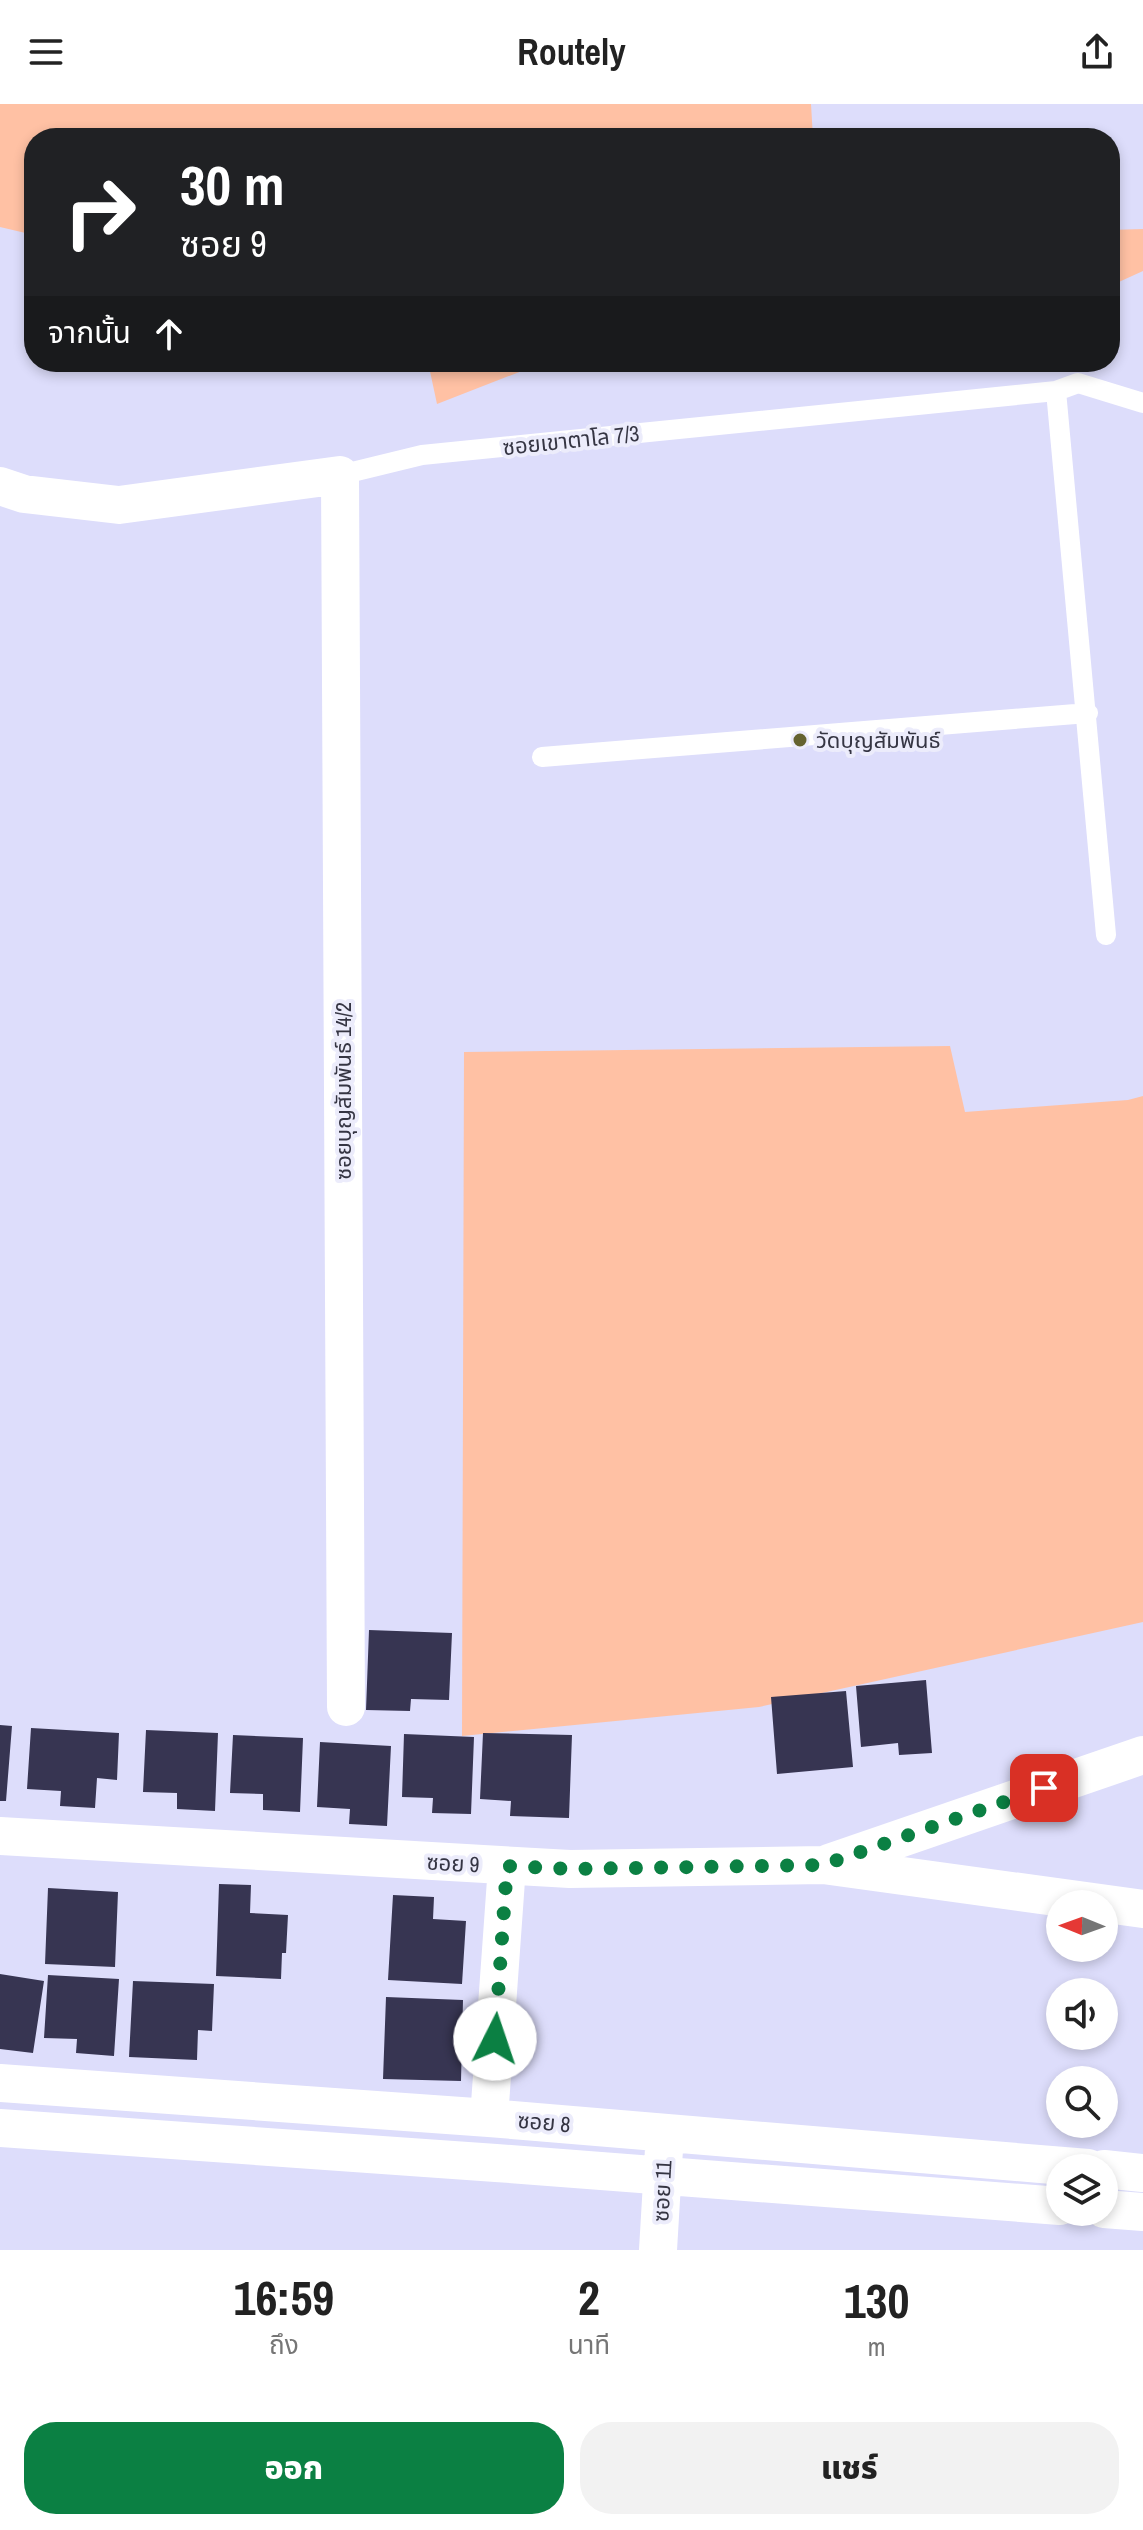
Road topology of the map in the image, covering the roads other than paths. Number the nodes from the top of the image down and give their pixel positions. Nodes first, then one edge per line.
1 (1056, 391) junction
2 (1143, 403) edge
3 (340, 475) junction
4 (0, 486) edge
5 (1088, 713) junction
6 (542, 757) dead end
7 (1106, 935) dead end
8 (346, 1707) dead end
9 (1143, 1755) edge
10 (0, 1836) edge
11 (823, 1865) junction
12 (507, 1866) junction
13 (1143, 1909) edge
14 (0, 2083) edge
15 (489, 2118) junction
16 (0, 2128) edge
17 (665, 2132) junction
18 (1046, 2164) edge
19 (1118, 2170) edge
20 (1143, 2173) edge
21 (663, 2175) junction
22 (1046, 2205) edge
23 (1118, 2210) edge
24 (1143, 2212) edge
25 (658, 2250) edge

1 - 2 lane, ซอยเขาตาโล 7/3
1 - 3 lane, ซอยเขาตาโล 7/3
1 - 5 lane
3 - 4 street, ซอยเขาตาโล 7/3
3 - 8 street, ซอยบุญสัมพันธ์ 14/2
5 - 6 lane
5 - 7 lane
9 - 11 street
10 - 12 street, ซอย 9
11 - 12 street, ซอย 9
11 - 13 street, ซอย 9
12 - 15 street
14 - 15 street, ซอย 8
15 - 17 street, ซอย 8
16 - 21 street, ซอย 8
17 - 18 street, ซอย 8
17 - 21 street, ซอย 11
19 - 20 street
21 - 22 street, ซอย 8
21 - 25 street, ซอย 11
23 - 24 street

